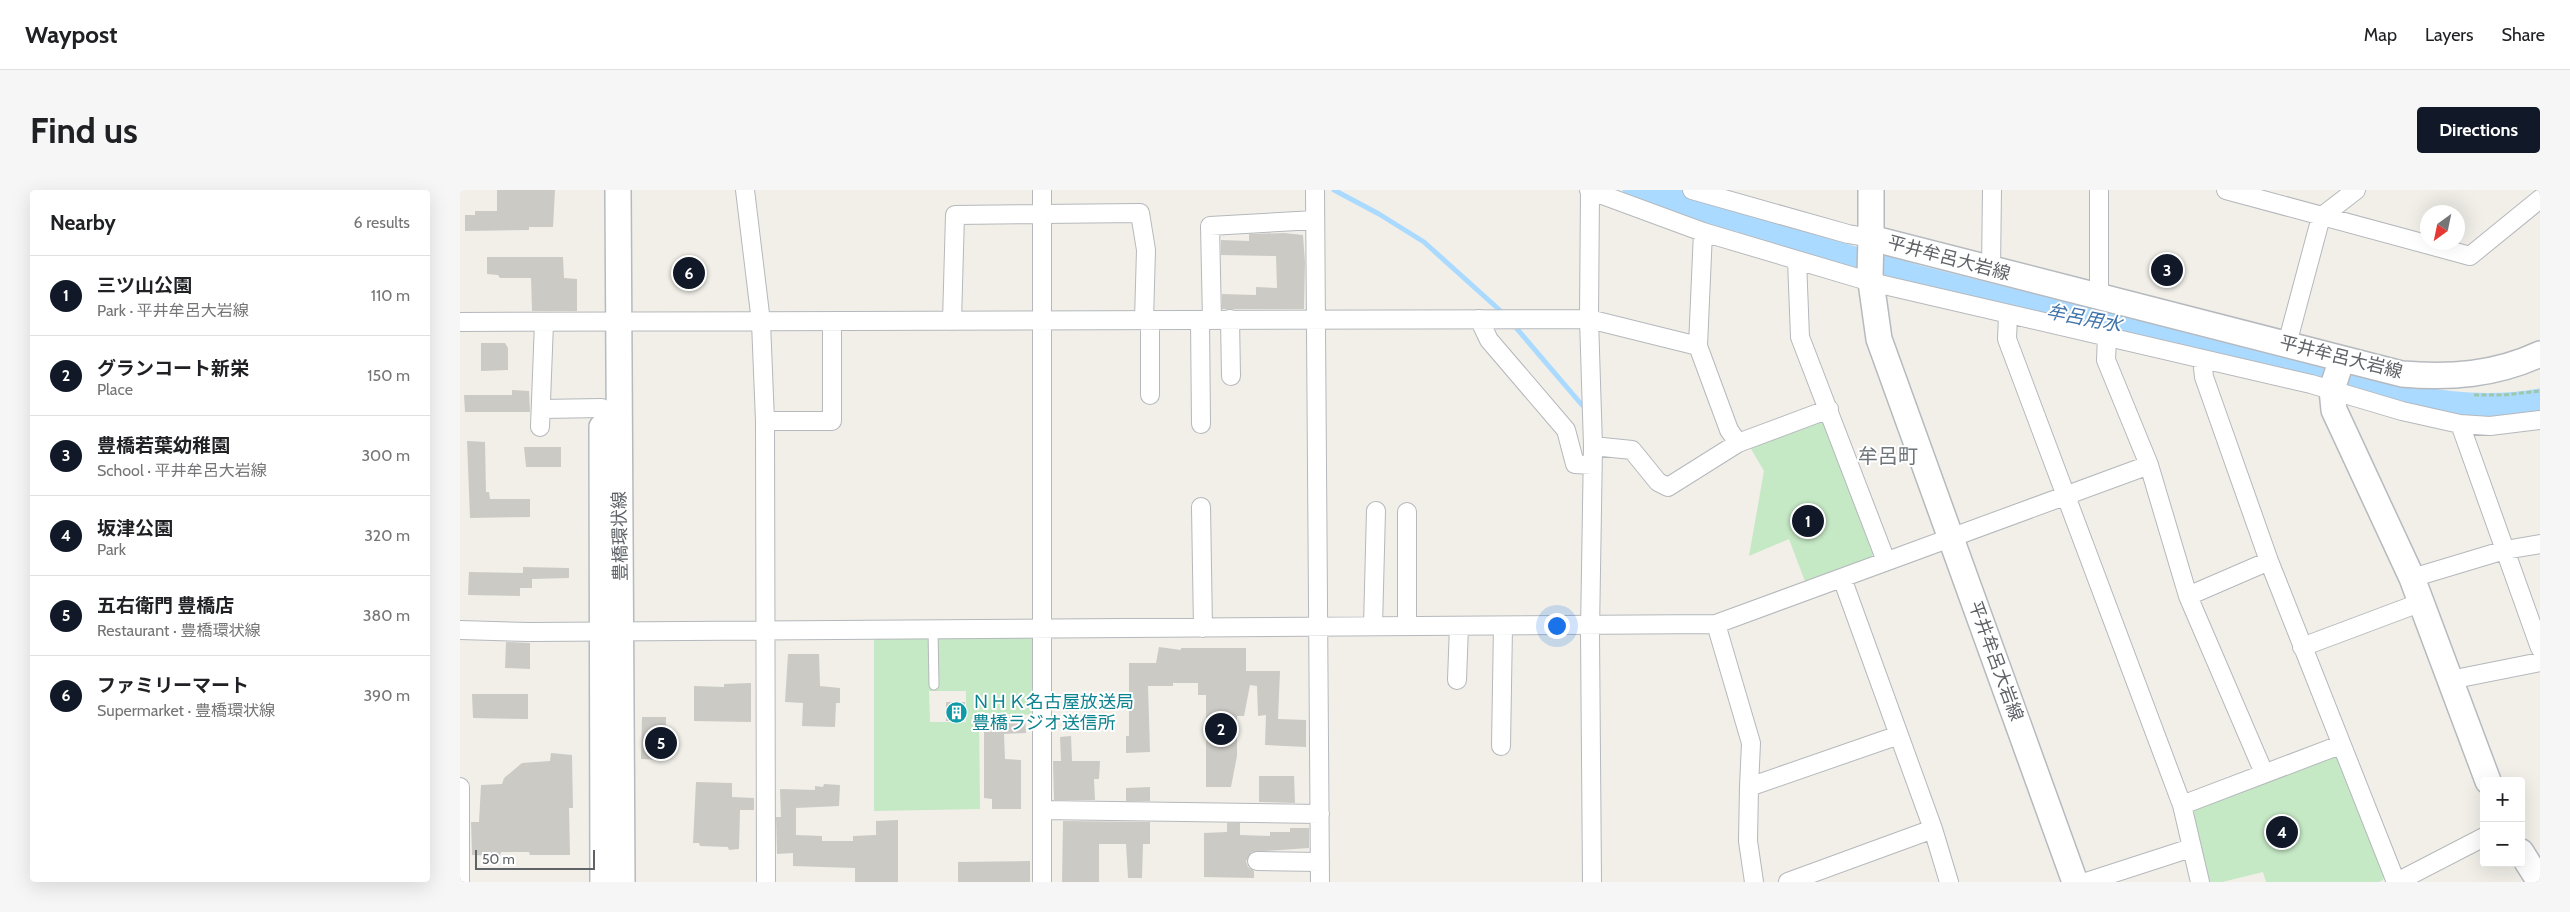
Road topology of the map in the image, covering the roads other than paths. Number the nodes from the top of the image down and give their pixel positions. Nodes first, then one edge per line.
1 (601, 190) edge
2 (618, 190) edge
3 (745, 190) edge
4 (1042, 190) edge
5 (1316, 190) edge
6 (1590, 190) edge
7 (1692, 190) edge
8 (1871, 190) edge
9 (1992, 190) edge
10 (2099, 190) edge
11 (2226, 190) edge
12 (2356, 190) edge
13 (2540, 199) edge
14 (1042, 213) junction
15 (2321, 217) junction
16 (1315, 220) junction
17 (1703, 232) junction
18 (1871, 243) junction
19 (1797, 260) junction
20 (1991, 269) junction
21 (1871, 278) junction
22 (2099, 298) junction
23 (2008, 315) junction
24 (1316, 318) junction
25 (1479, 319) junction
26 (1589, 319) junction
27 (1040, 320) junction
28 (1147, 320) junction
29 (1206, 320) junction
30 (1230, 320) junction
31 (832, 321) junction
32 (952, 321) junction
33 (460, 322) edge
34 (761, 322) junction
35 (544, 323) junction
36 (610, 323) junction
37 (2107, 337) junction
38 (2287, 344) junction
39 (1698, 346) junction
40 (2540, 354) edge
41 (2202, 359) junction
42 (1231, 376) dead end
43 (2336, 377) junction
44 (1150, 395) dead end
45 (541, 408) junction
46 (587, 408) junction
47 (1828, 409) junction
48 (2540, 420) edge
49 (764, 421) junction
50 (1201, 424) dead end
51 (2460, 424) junction
52 (540, 427) dead end
53 (1738, 443) junction
54 (1593, 446) junction
55 (2149, 465) junction
56 (1592, 466) junction
57 (2065, 495) junction
58 (1201, 507) dead end
59 (1376, 511) dead end
60 (1407, 512) dead end
61 (1952, 537) junction
62 (2540, 544) edge
63 (2505, 550) junction
64 (1886, 561) junction
65 (2269, 561) junction
66 (1842, 578) junction
67 (2412, 578) junction
68 (2188, 596) junction
69 (2422, 602) junction
70 (1716, 624) junction
71 (1590, 625) junction
72 (1373, 626) junction
73 (1407, 626) junction
74 (1459, 626) junction
75 (1503, 626) junction
76 (1320, 627) junction
77 (1203, 628) junction
78 (1041, 629) junction
79 (460, 630) edge
80 (611, 630) junction
81 (933, 630) junction
82 (766, 631) junction
83 (2302, 647) junction
84 (2540, 648) edge
85 (2540, 662) edge
86 (1457, 680) dead end
87 (2450, 680) junction
88 (934, 685) dead end
89 (1899, 735) junction
90 (2340, 745) junction
91 (1501, 746) dead end
92 (2264, 773) junction
93 (2486, 777) edge
94 (460, 787) edge
95 (1749, 787) junction
96 (2182, 805) junction
97 (1042, 810) junction
98 (1320, 814) junction
99 (1933, 829) junction
100 (2480, 840) edge
101 (2191, 848) junction
102 (2525, 858) edge
103 (1257, 861) dead end
104 (1320, 862) junction
105 (460, 882) edge
106 (603, 882) edge
107 (622, 882) edge
108 (766, 882) edge
109 (1042, 882) edge
110 (1320, 882) edge
111 (1592, 882) edge
112 (1754, 882) edge
113 (1788, 882) edge
114 (1949, 882) edge
115 (2075, 882) edge
116 (2086, 882) edge
117 (2200, 882) edge
118 (2397, 882) edge
119 (2540, 882) edge

1 - 36 main road, 豊橋環状線
2 - 36 main road, 豊橋環状線
3 - 34 street
4 - 14 street
5 - 16 street
6 - 17 street
6 - 26 street
7 - 18 street
8 - 18 main road
9 - 20 street
10 - 22 street
11 - 15 street
12 - 15 street
13 - 15 street
14 - 27 street
14 - 28 street
14 - 32 street
15 - 38 street
16 - 24 street
16 - 29 street
17 - 19 street
17 - 39 street
18 - 20 main road, 平井牟呂大岩線
18 - 21 main road, 平井牟呂大岩線
19 - 21 street
19 - 47 street
20 - 22 main road, 平井牟呂大岩線
21 - 23 street
21 - 61 main road, 平井牟呂大岩線
22 - 38 main road, 平井牟呂大岩線
23 - 37 street
23 - 57 street
24 - 25 street
24 - 30 street
24 - 76 street
25 - 26 street
25 - 56 street
26 - 39 street
26 - 54 street
27 - 28 street
27 - 32 street
27 - 78 street
28 - 29 street
28 - 44 street
29 - 30 street
29 - 50 street
30 - 42 street
31 - 32 street
31 - 34 street
31 - 49 street
33 - 35 street
34 - 36 street
34 - 49 street
35 - 36 street
35 - 45 street
36 - 46 main road, 豊橋環状線
36 - 80 main road, 豊橋環状線
37 - 41 street
37 - 55 street
38 - 43 main road, 平井牟呂大岩線
39 - 53 street
40 - 43 main road, 平井牟呂大岩線
41 - 43 street
41 - 65 street
43 - 51 street
43 - 67 main road
45 - 46 street
45 - 52 street
46 - 80 main road, 豊橋環状線
47 - 53 street
47 - 64 street
48 - 51 street
49 - 82 street
51 - 63 street
53 - 54 street
54 - 56 street
55 - 57 street
55 - 68 street
56 - 71 street
57 - 61 street
57 - 96 street
58 - 77 street
59 - 72 street
60 - 73 street
61 - 64 street
61 - 115 main road, 平井牟呂大岩線
62 - 63 street
63 - 67 street
63 - 84 street
64 - 66 street
65 - 68 street
65 - 83 street
66 - 70 street
66 - 89 street
67 - 69 main road
68 - 92 street
69 - 83 street
69 - 87 main road
70 - 71 street
70 - 95 street
71 - 75 street
71 - 111 street
72 - 73 street
72 - 76 street
73 - 74 street
74 - 75 street
74 - 86 street
75 - 91 street
76 - 77 street
76 - 98 street
77 - 78 street
78 - 81 street
78 - 97 street
79 - 80 street
80 - 82 street
80 - 106 main road, 豊橋環状線
80 - 107 main road, 豊橋環状線
81 - 82 street
81 - 88 lane
82 - 108 street
83 - 90 street
85 - 87 street
87 - 93 main road
89 - 95 street
89 - 99 street
90 - 92 street
90 - 118 street
92 - 96 street
94 - 105 street
95 - 112 street
96 - 101 street
97 - 98 street
97 - 109 street
98 - 104 street
99 - 113 street
99 - 114 street
100 - 118 street
101 - 116 street
101 - 117 street
102 - 119 main road
103 - 104 street
104 - 110 street

